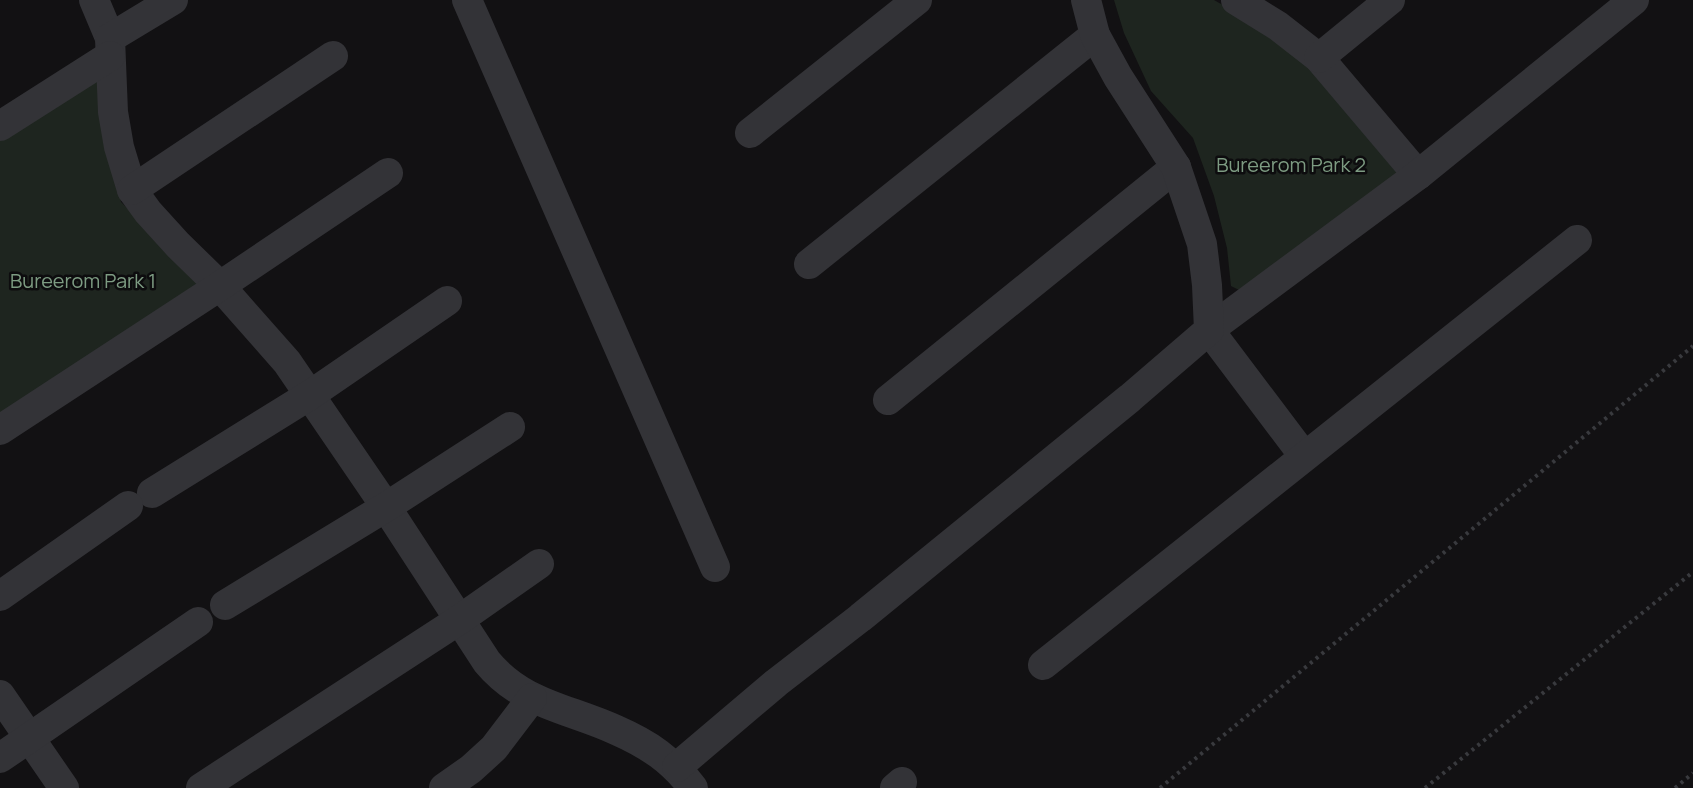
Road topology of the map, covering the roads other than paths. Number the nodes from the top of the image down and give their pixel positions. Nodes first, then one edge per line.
1 (94, 0) edge
2 (172, 0) edge
3 (466, 0) edge
4 (917, 0) edge
5 (1086, 0) edge
6 (1236, 0) edge
7 (1390, 0) edge
8 (1634, 0) edge
9 (1095, 35) junction
10 (110, 47) junction
11 (333, 56) dead end
12 (1319, 58) junction
13 (0, 126) edge
14 (750, 133) dead end
15 (1176, 167) junction
16 (388, 173) dead end
17 (1418, 175) junction
18 (132, 190) junction
19 (1577, 240) dead end
20 (809, 264) dead end
21 (220, 286) junction
22 (447, 301) dead end
23 (1209, 330) junction
24 (310, 395) junction
25 (888, 400) dead end
26 (510, 427) dead end
27 (0, 429) edge
28 (1304, 456) junction
29 (386, 507) junction
30 (539, 564) dead end
31 (715, 567) dead end
32 (0, 596) edge
33 (225, 605) dead end
34 (459, 620) junction
35 (198, 622) dead end
36 (1043, 665) dead end
37 (0, 695) edge
38 (532, 698) junction
39 (31, 737) junction
40 (0, 758) edge
41 (685, 778) edge
42 (64, 788) edge
43 (201, 788) edge
44 (444, 788) edge

1 - 10 street
2 - 10 street
3 - 31 street
4 - 14 street
5 - 9 street
6 - 12 street
7 - 12 street
8 - 17 street
9 - 15 street
9 - 20 street
10 - 13 street
10 - 18 street
11 - 18 street
12 - 17 street
15 - 23 street
15 - 25 street
16 - 21 street
17 - 23 street
18 - 21 street
19 - 28 street
21 - 24 street
21 - 27 street
22 - 24 street
23 - 28 street
23 - 41 street
24 - 29 street
24 - 32 street
26 - 29 street
28 - 36 street
29 - 33 street
29 - 34 street
30 - 34 street
34 - 38 street
34 - 43 street
35 - 39 street
37 - 39 street
38 - 41 street
38 - 44 street
39 - 40 street
39 - 42 street

